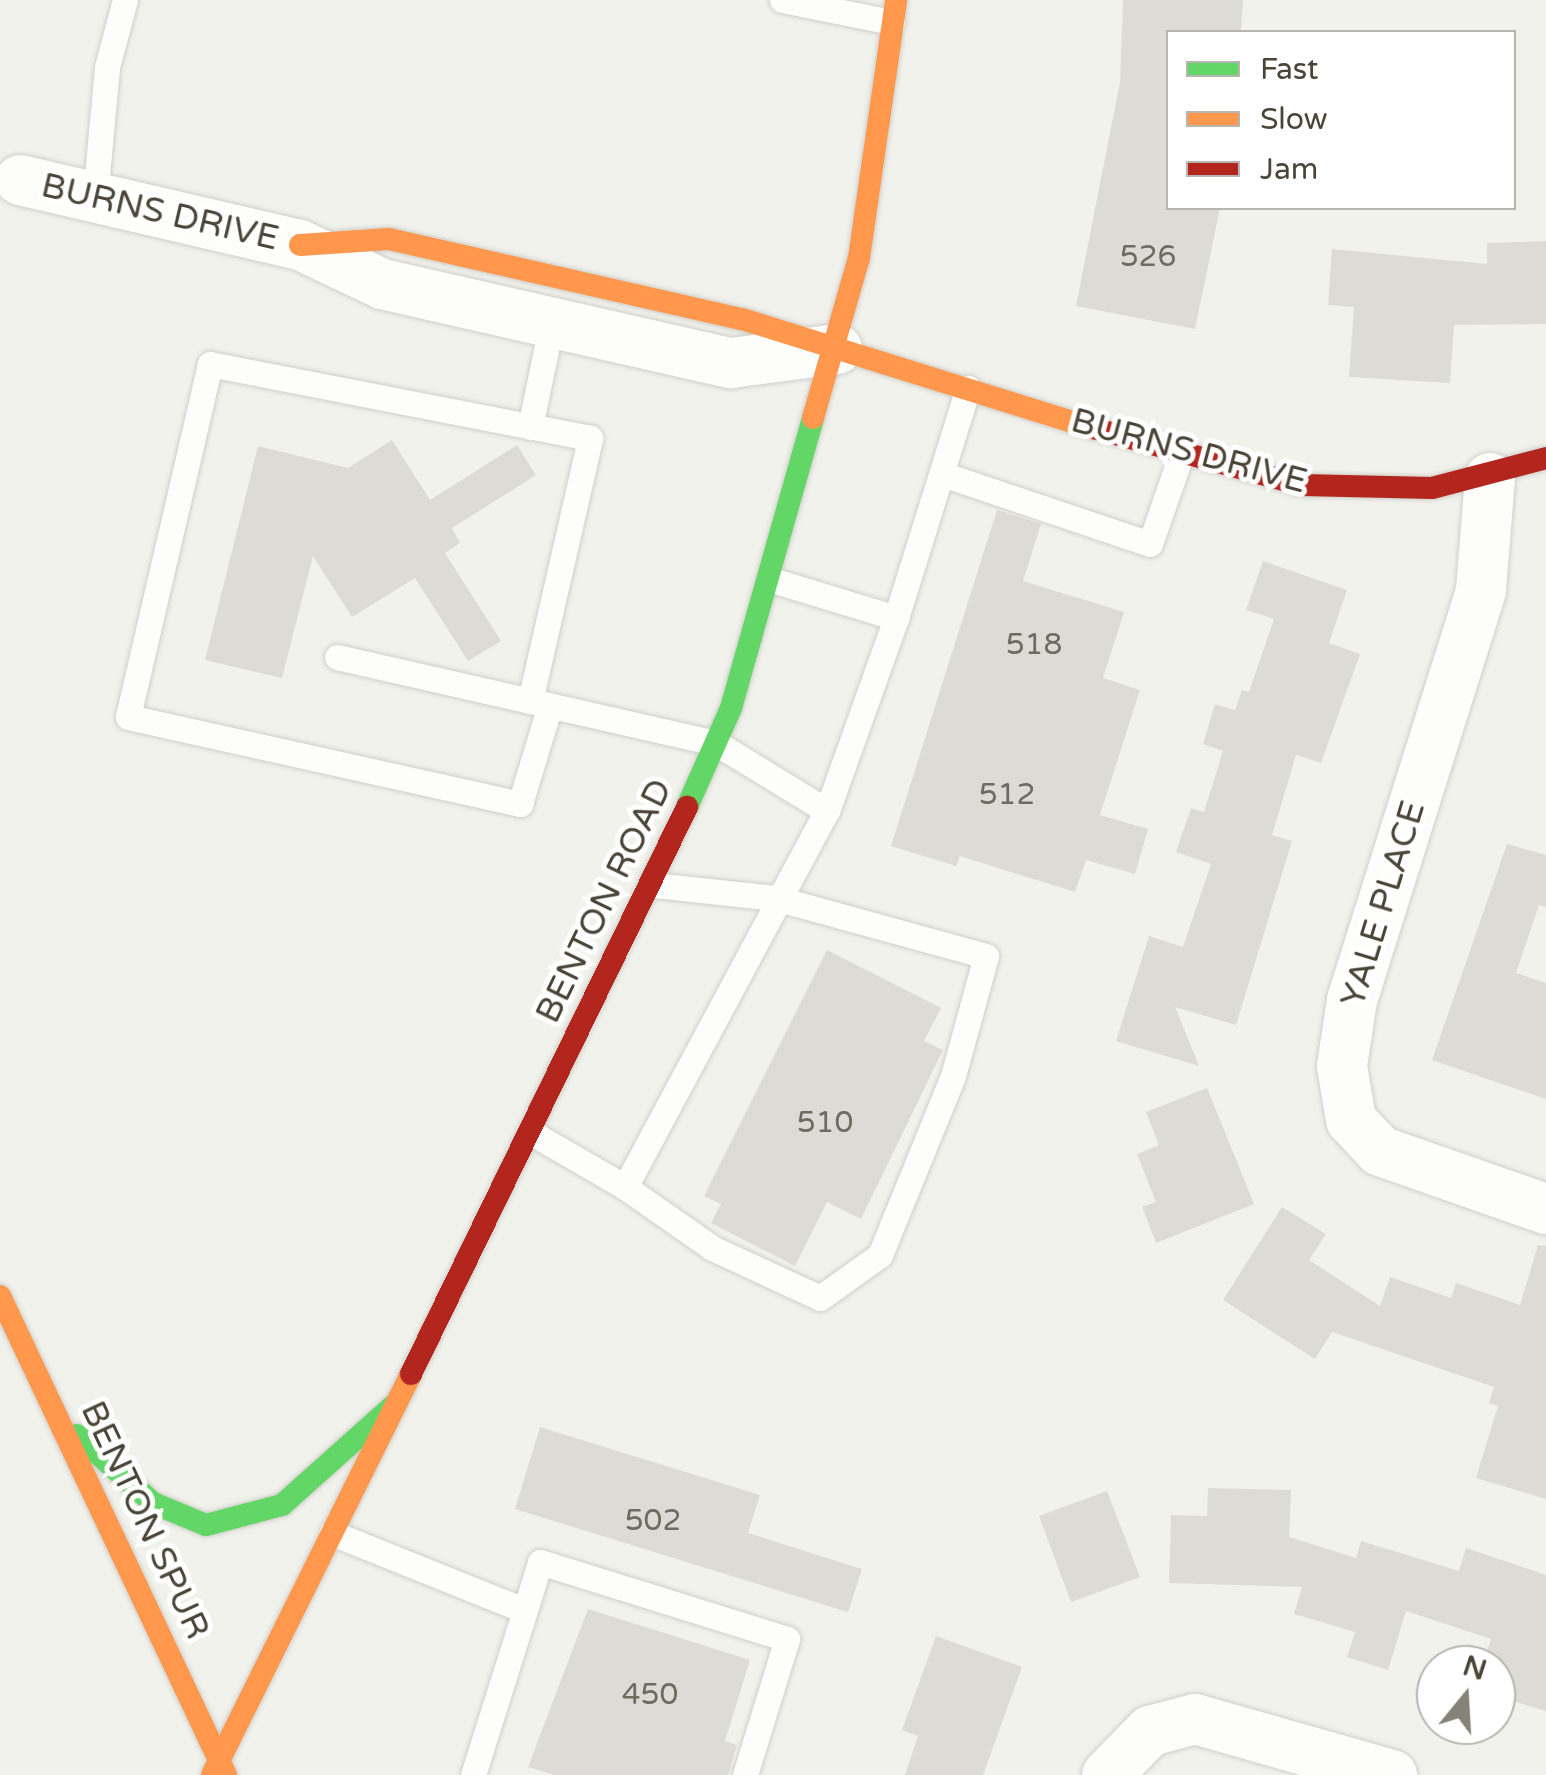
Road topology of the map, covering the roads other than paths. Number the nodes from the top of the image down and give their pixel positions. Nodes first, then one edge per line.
1 (125, 0) edge
2 (782, 0) edge
3 (894, 11) edge
4 (20, 180) dead end
5 (96, 197) junction
6 (557, 301) junction
7 (837, 348) junction
8 (968, 388) junction
9 (530, 427) junction
10 (1180, 454) junction
11 (1546, 458) edge
12 (942, 474) junction
13 (1490, 478) junction
14 (772, 580) junction
15 (896, 618) junction
16 (337, 657) dead end
17 (540, 703) junction
18 (716, 743) junction
19 (826, 812) junction
20 (653, 885) junction
21 (775, 898) junction
22 (530, 1132) junction
23 (625, 1187) junction
24 (1546, 1208) edge
25 (0, 1296) edge
26 (397, 1402) junction
27 (56, 1416) junction
28 (332, 1533) junction
29 (524, 1610) junction
30 (219, 1770) edge
31 (473, 1775) edge
32 (744, 1775) edge
33 (1107, 1775) edge
34 (1392, 1775) edge

1 - 5 lane
2 - 3 lane
3 - 7 main road, BENTON ROAD
4 - 5 street, BURNS DRIVE
5 - 6 street, BURNS DRIVE
6 - 7 street, BURNS DRIVE
6 - 9 lane
7 - 8 main road, BURNS DRIVE
7 - 14 main road, BENTON ROAD
8 - 10 main road, BURNS DRIVE
8 - 12 lane
9 - 17 lane
9 - 17 lane
10 - 12 lane
10 - 13 main road, BURNS DRIVE
11 - 13 main road, BURNS DRIVE
12 - 15 lane
13 - 24 street, YALE PLACE
14 - 15 lane
14 - 18 main road, BENTON ROAD
15 - 19 lane
16 - 17 lane
17 - 18 lane
18 - 19 lane
18 - 20 main road, BENTON ROAD
19 - 21 lane
20 - 21 lane
20 - 22 main road, BENTON ROAD
21 - 23 lane
21 - 23 lane
22 - 23 lane
22 - 26 main road, BENTON ROAD
25 - 27 main road, BENTON SPUR
26 - 27 main road
26 - 28 main road, BENTON ROAD
27 - 30 main road, BENTON SPUR
28 - 29 lane
28 - 30 main road, BENTON ROAD
29 - 31 lane
29 - 32 lane
33 - 34 street

